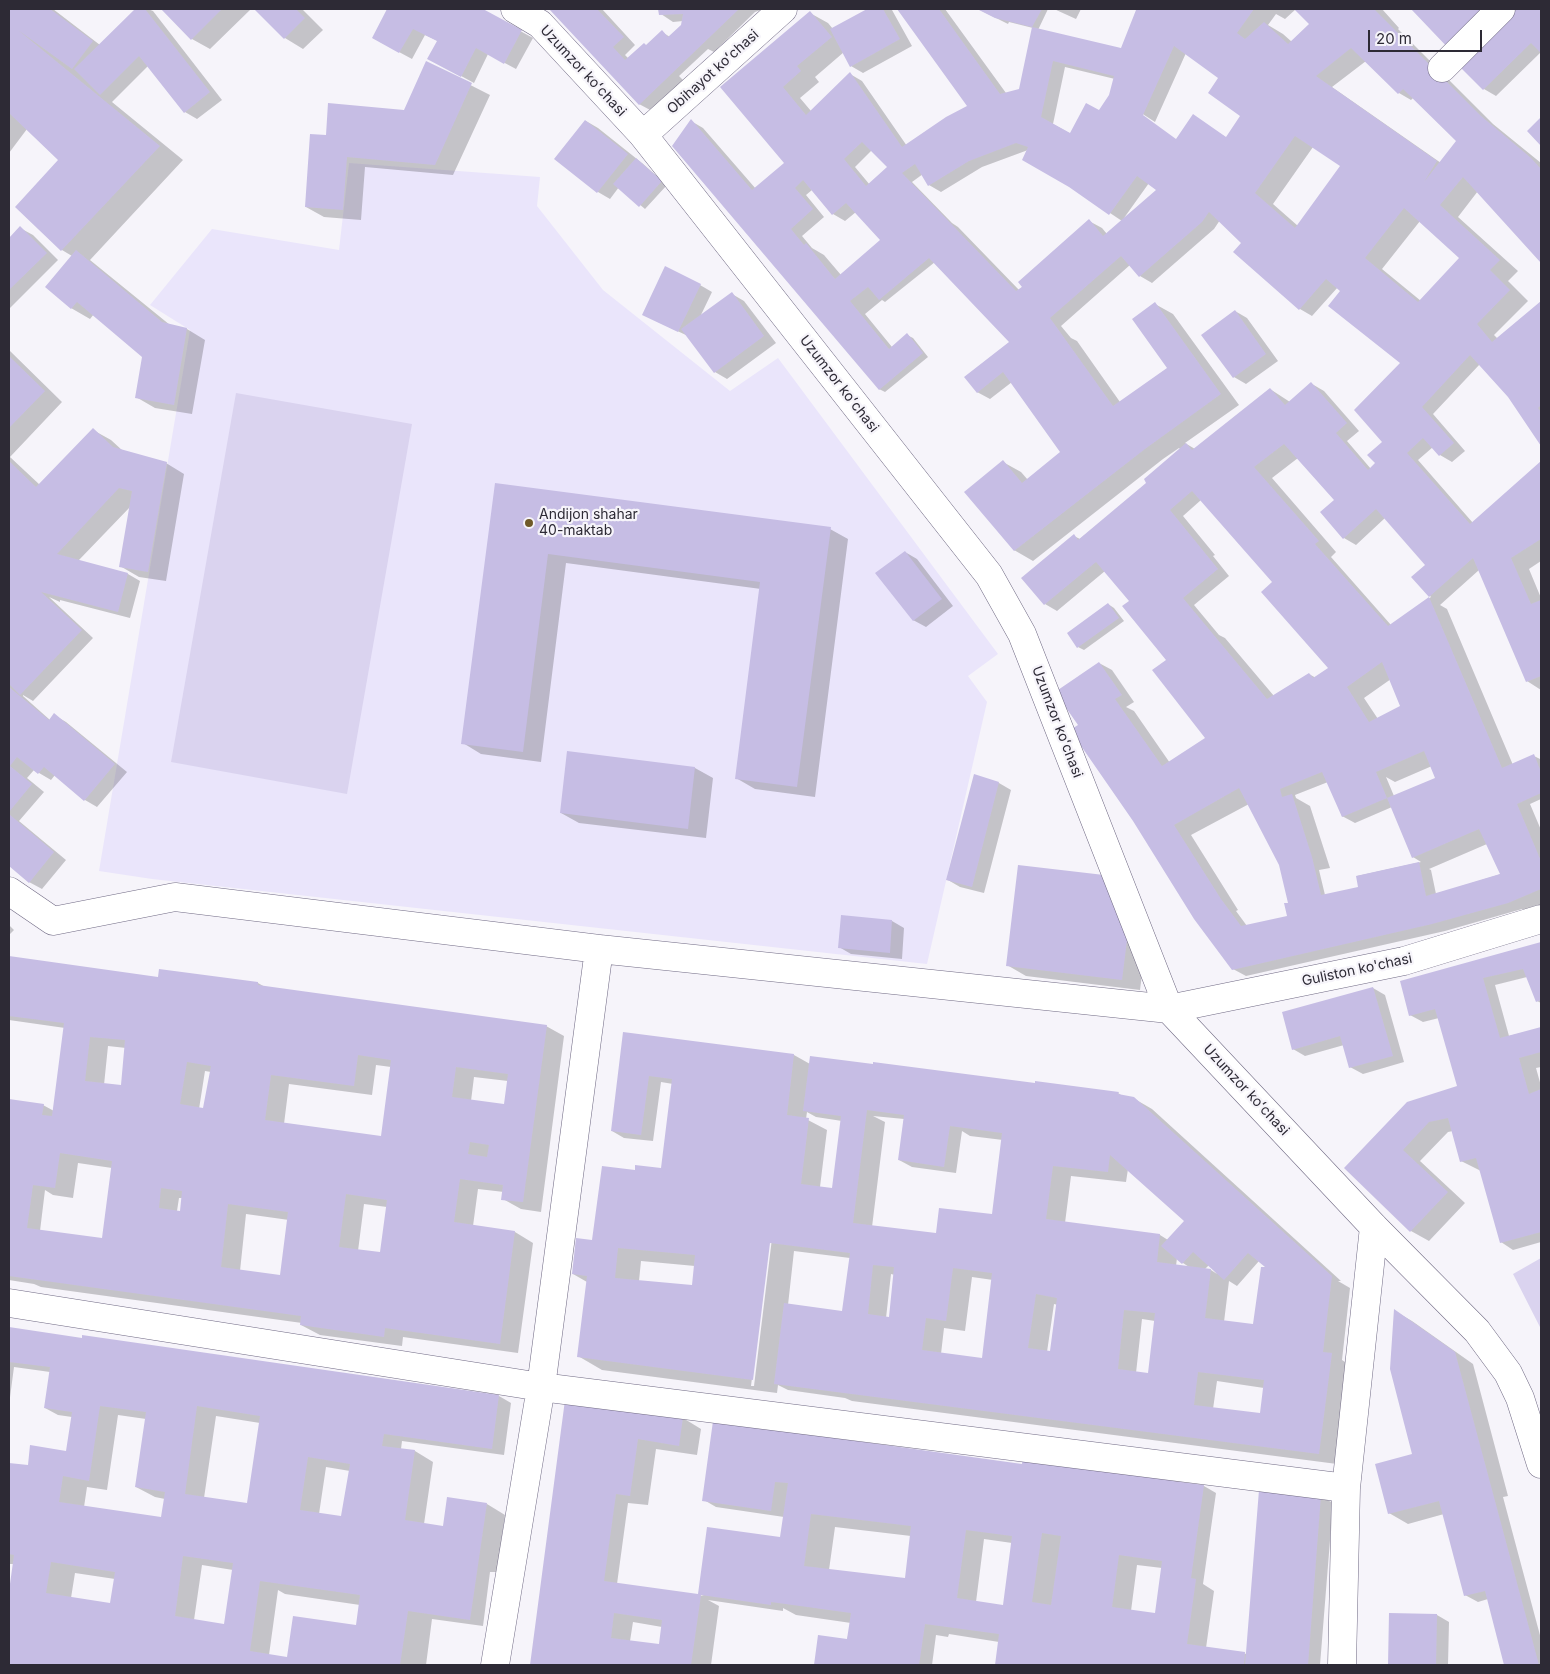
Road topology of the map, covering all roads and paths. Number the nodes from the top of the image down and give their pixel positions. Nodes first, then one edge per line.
1 (514, 9) edge
2 (783, 9) edge
3 (1501, 9) edge
4 (1442, 68) dead end
5 (643, 135) junction
6 (9, 891) edge
7 (1541, 919) edge
8 (599, 949) junction
9 (1169, 1008) junction
10 (1374, 1226) junction
11 (9, 1303) edge
12 (541, 1387) junction
13 (1541, 1464) edge
14 (1346, 1488) junction
15 (495, 1665) edge
16 (1342, 1665) edge

1 - 5 street, Uzumzor koʻchasi
2 - 5 street, Obihayot koʻchasi
3 - 4 street
5 - 9 street, Uzumzor koʻchasi
6 - 8 street, Guliston ko'chasi
7 - 9 street, Guliston ko'chasi
8 - 9 street, Guliston ko'chasi
8 - 12 street
9 - 10 street, Uzumzor koʻchasi
10 - 13 street, Uzumzor koʻchasi
10 - 14 street
11 - 12 street
12 - 14 street
12 - 15 street
14 - 16 street

